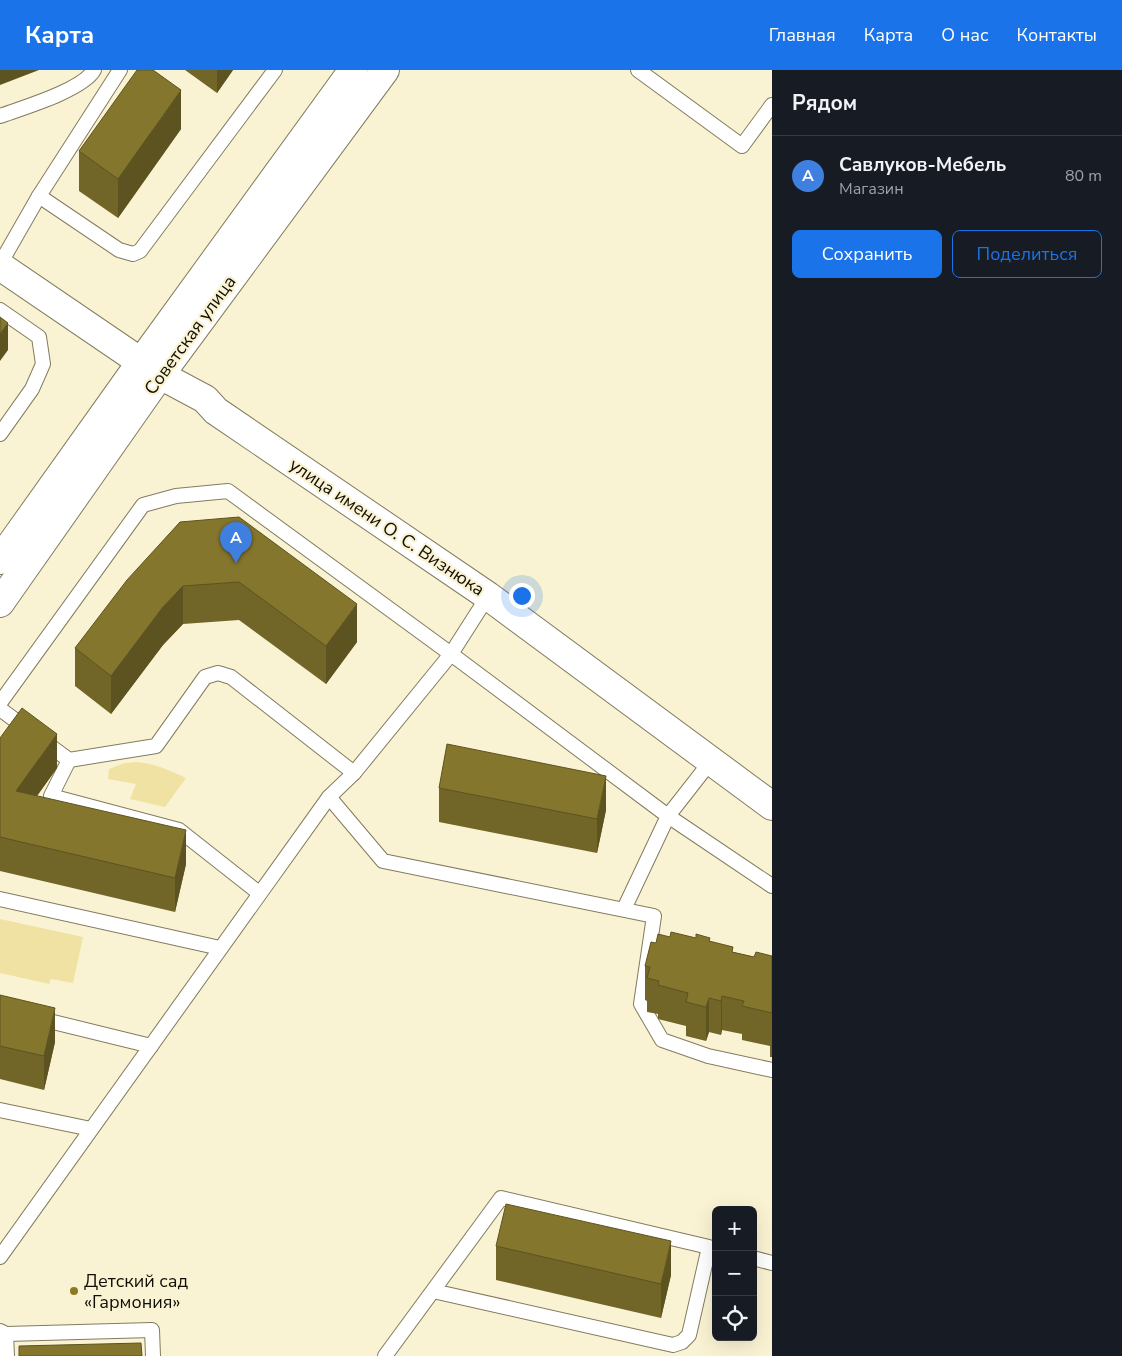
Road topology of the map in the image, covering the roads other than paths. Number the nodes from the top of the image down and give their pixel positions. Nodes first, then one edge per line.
1 (94, 70) edge
2 (120, 70) edge
3 (275, 70) edge
4 (353, 70) edge
5 (385, 70) edge
6 (638, 70) edge
7 (772, 105) edge
8 (0, 116) edge
9 (39, 196) junction
10 (0, 265) edge
11 (0, 310) edge
12 (151, 369) junction
13 (0, 434) edge
14 (0, 560) edge
15 (488, 596) junction
16 (0, 603) edge
17 (451, 654) junction
18 (0, 702) edge
19 (0, 709) edge
20 (68, 760) junction
21 (711, 761) junction
22 (354, 773) junction
23 (329, 797) junction
24 (772, 806) edge
25 (668, 816) junction
26 (772, 886) edge
27 (259, 893) junction
28 (0, 900) edge
29 (624, 909) junction
30 (220, 948) junction
31 (0, 1009) edge
32 (151, 1046) junction
33 (772, 1070) edge
34 (0, 1110) edge
35 (91, 1129) junction
36 (4, 1243) edge
37 (712, 1248) edge
38 (712, 1251) edge
39 (0, 1257) edge
40 (757, 1259) edge
41 (772, 1262) edge
42 (433, 1291) junction
43 (3, 1332) edge
44 (7, 1356) edge
45 (153, 1356) edge
46 (386, 1356) edge

1 - 8 lane
2 - 9 lane
3 - 9 lane
4 - 12 main road, Советская улица
5 - 12 main road, Советская улица
6 - 7 lane
9 - 10 lane
10 - 12 main road, улица имени О. С. Визнюка
11 - 13 lane
12 - 14 main road, Советская улица
12 - 15 main road, улица имени О. С. Визнюка
12 - 16 main road, Советская улица
15 - 17 lane
15 - 21 main road, улица имени О. С. Визнюка
17 - 18 lane
17 - 22 lane
17 - 25 lane
19 - 20 lane
20 - 22 lane
20 - 27 lane
21 - 24 main road, улица имени О. С. Визнюка
21 - 25 lane
22 - 23 lane
23 - 27 lane
23 - 29 lane
25 - 26 lane
25 - 29 lane
27 - 30 lane
28 - 30 lane
29 - 33 lane
30 - 32 lane
31 - 32 lane
32 - 35 lane
34 - 35 lane
35 - 36 lane
36 - 39 lane
37 - 42 lane
38 - 42 lane
40 - 41 lane
42 - 46 lane
43 - 44 lane
43 - 45 lane

